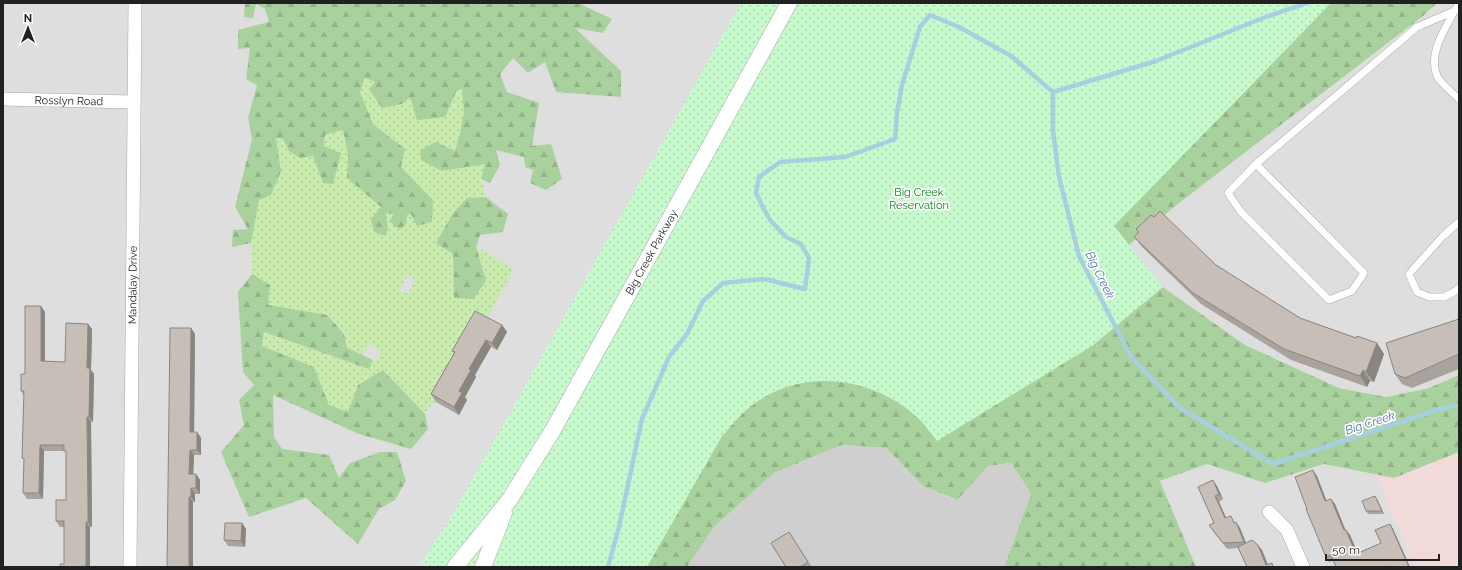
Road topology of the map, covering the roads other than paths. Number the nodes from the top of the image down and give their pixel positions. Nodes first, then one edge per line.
1 (136, 3) edge
2 (790, 3) edge
3 (1459, 3) edge
4 (1457, 10) edge
5 (3, 99) edge
6 (1459, 99) edge
7 (134, 102) junction
8 (1256, 164) junction
9 (1459, 222) edge
10 (1459, 288) edge
11 (510, 499) junction
12 (1269, 512) dead end
13 (130, 567) edge
14 (455, 567) edge
15 (483, 567) edge
16 (1303, 567) edge

1 - 7 street, Mandalay Drive
2 - 11 street, Big Creek Parkway
3 - 4 lane
4 - 6 lane
4 - 8 lane
5 - 7 street, Rosslyn Road
7 - 13 street, Mandalay Drive
8 - 8 lane
9 - 10 lane
11 - 14 street, Big Creek Parkway
11 - 15 street, Big Creek Parkway
12 - 16 street

